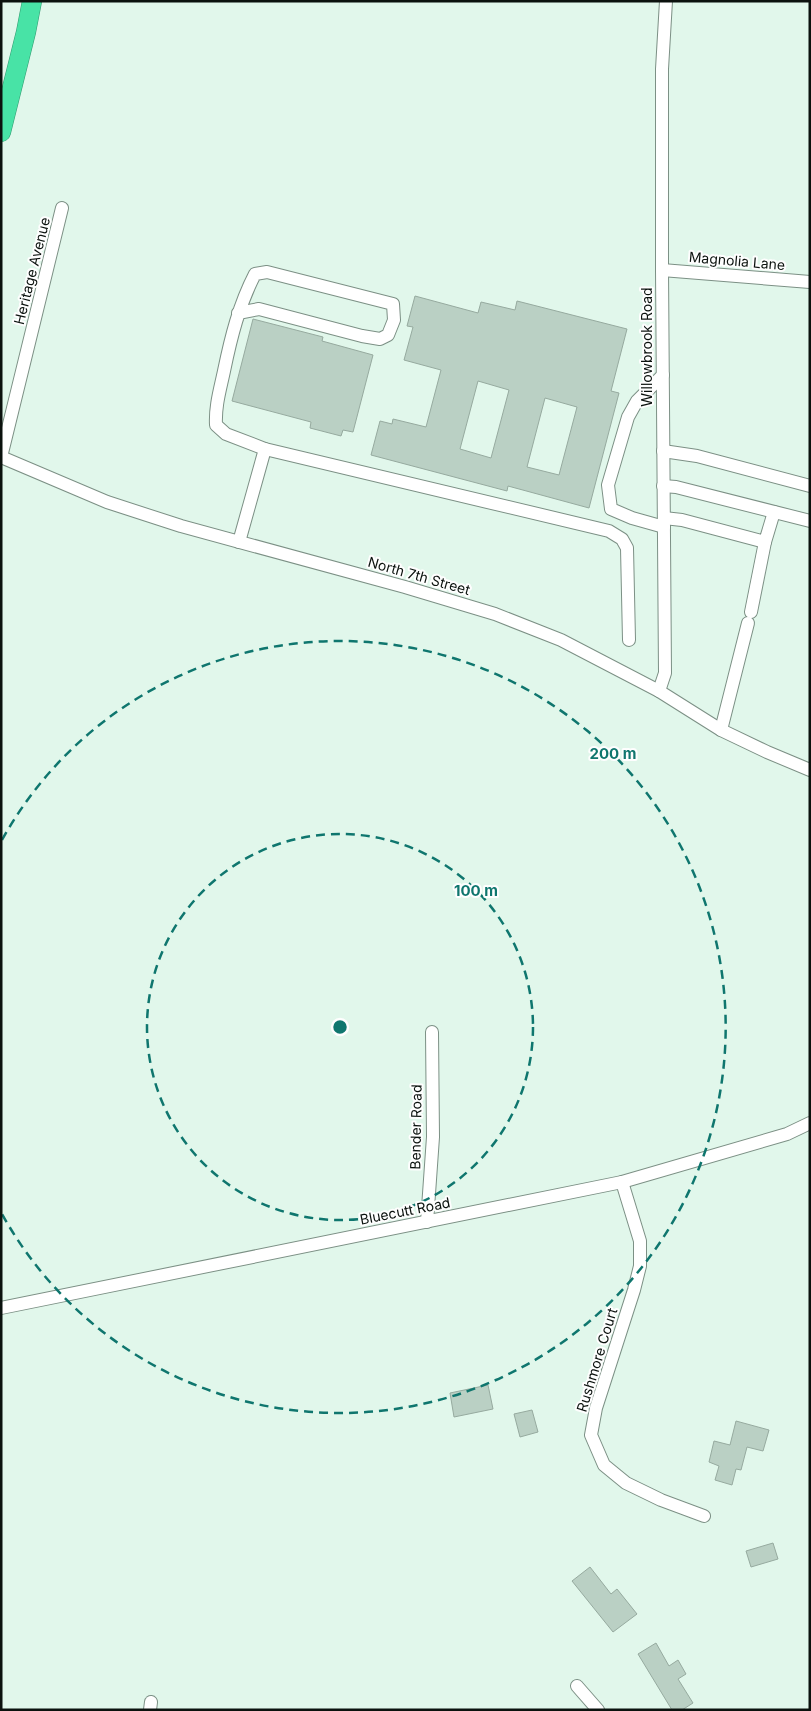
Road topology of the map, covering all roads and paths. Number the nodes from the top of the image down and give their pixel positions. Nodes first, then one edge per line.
1 (32, 1) edge
2 (666, 1) edge
3 (1, 132) edge
4 (62, 208) dead end
5 (662, 270) junction
6 (810, 282) edge
7 (238, 313) junction
8 (663, 375) junction
9 (265, 449) junction
10 (663, 451) junction
11 (1, 457) edge
12 (663, 486) junction
13 (810, 486) edge
14 (774, 512) junction
15 (810, 521) edge
16 (664, 523) junction
17 (239, 542) junction
18 (765, 542) junction
19 (629, 640) dead end
20 (659, 691) junction
21 (721, 730) junction
22 (810, 770) edge
23 (432, 1032) dead end
24 (810, 1123) edge
25 (622, 1182) junction
26 (427, 1222) junction
27 (1, 1308) edge
28 (704, 1516) dead end
29 (577, 1686) dead end
30 (598, 1710) edge

1 - 3 highway
2 - 5 street, Willowbrook Road
4 - 11 street, Heritage Avenue
5 - 6 street, Magnolia Lane
5 - 8 street, Willowbrook Road
7 - 7 street
7 - 9 street
8 - 10 street, Willowbrook Road
8 - 16 street
9 - 17 street
9 - 19 street
10 - 12 street, Willowbrook Road
10 - 13 street
11 - 17 street, North 7th Street
12 - 14 street
12 - 16 street, Willowbrook Road
14 - 15 street
14 - 18 street
16 - 18 street
16 - 20 street, Willowbrook Road
17 - 20 street, North 7th Street
18 - 21 street
20 - 21 street, North 7th Street
21 - 22 street, North 7th Street
23 - 26 street, Bender Road
24 - 25 street, Bluecutt Road
25 - 26 street, Bluecutt Road
25 - 28 street, Rushmore Court
26 - 27 street, Bluecutt Road
29 - 30 street

